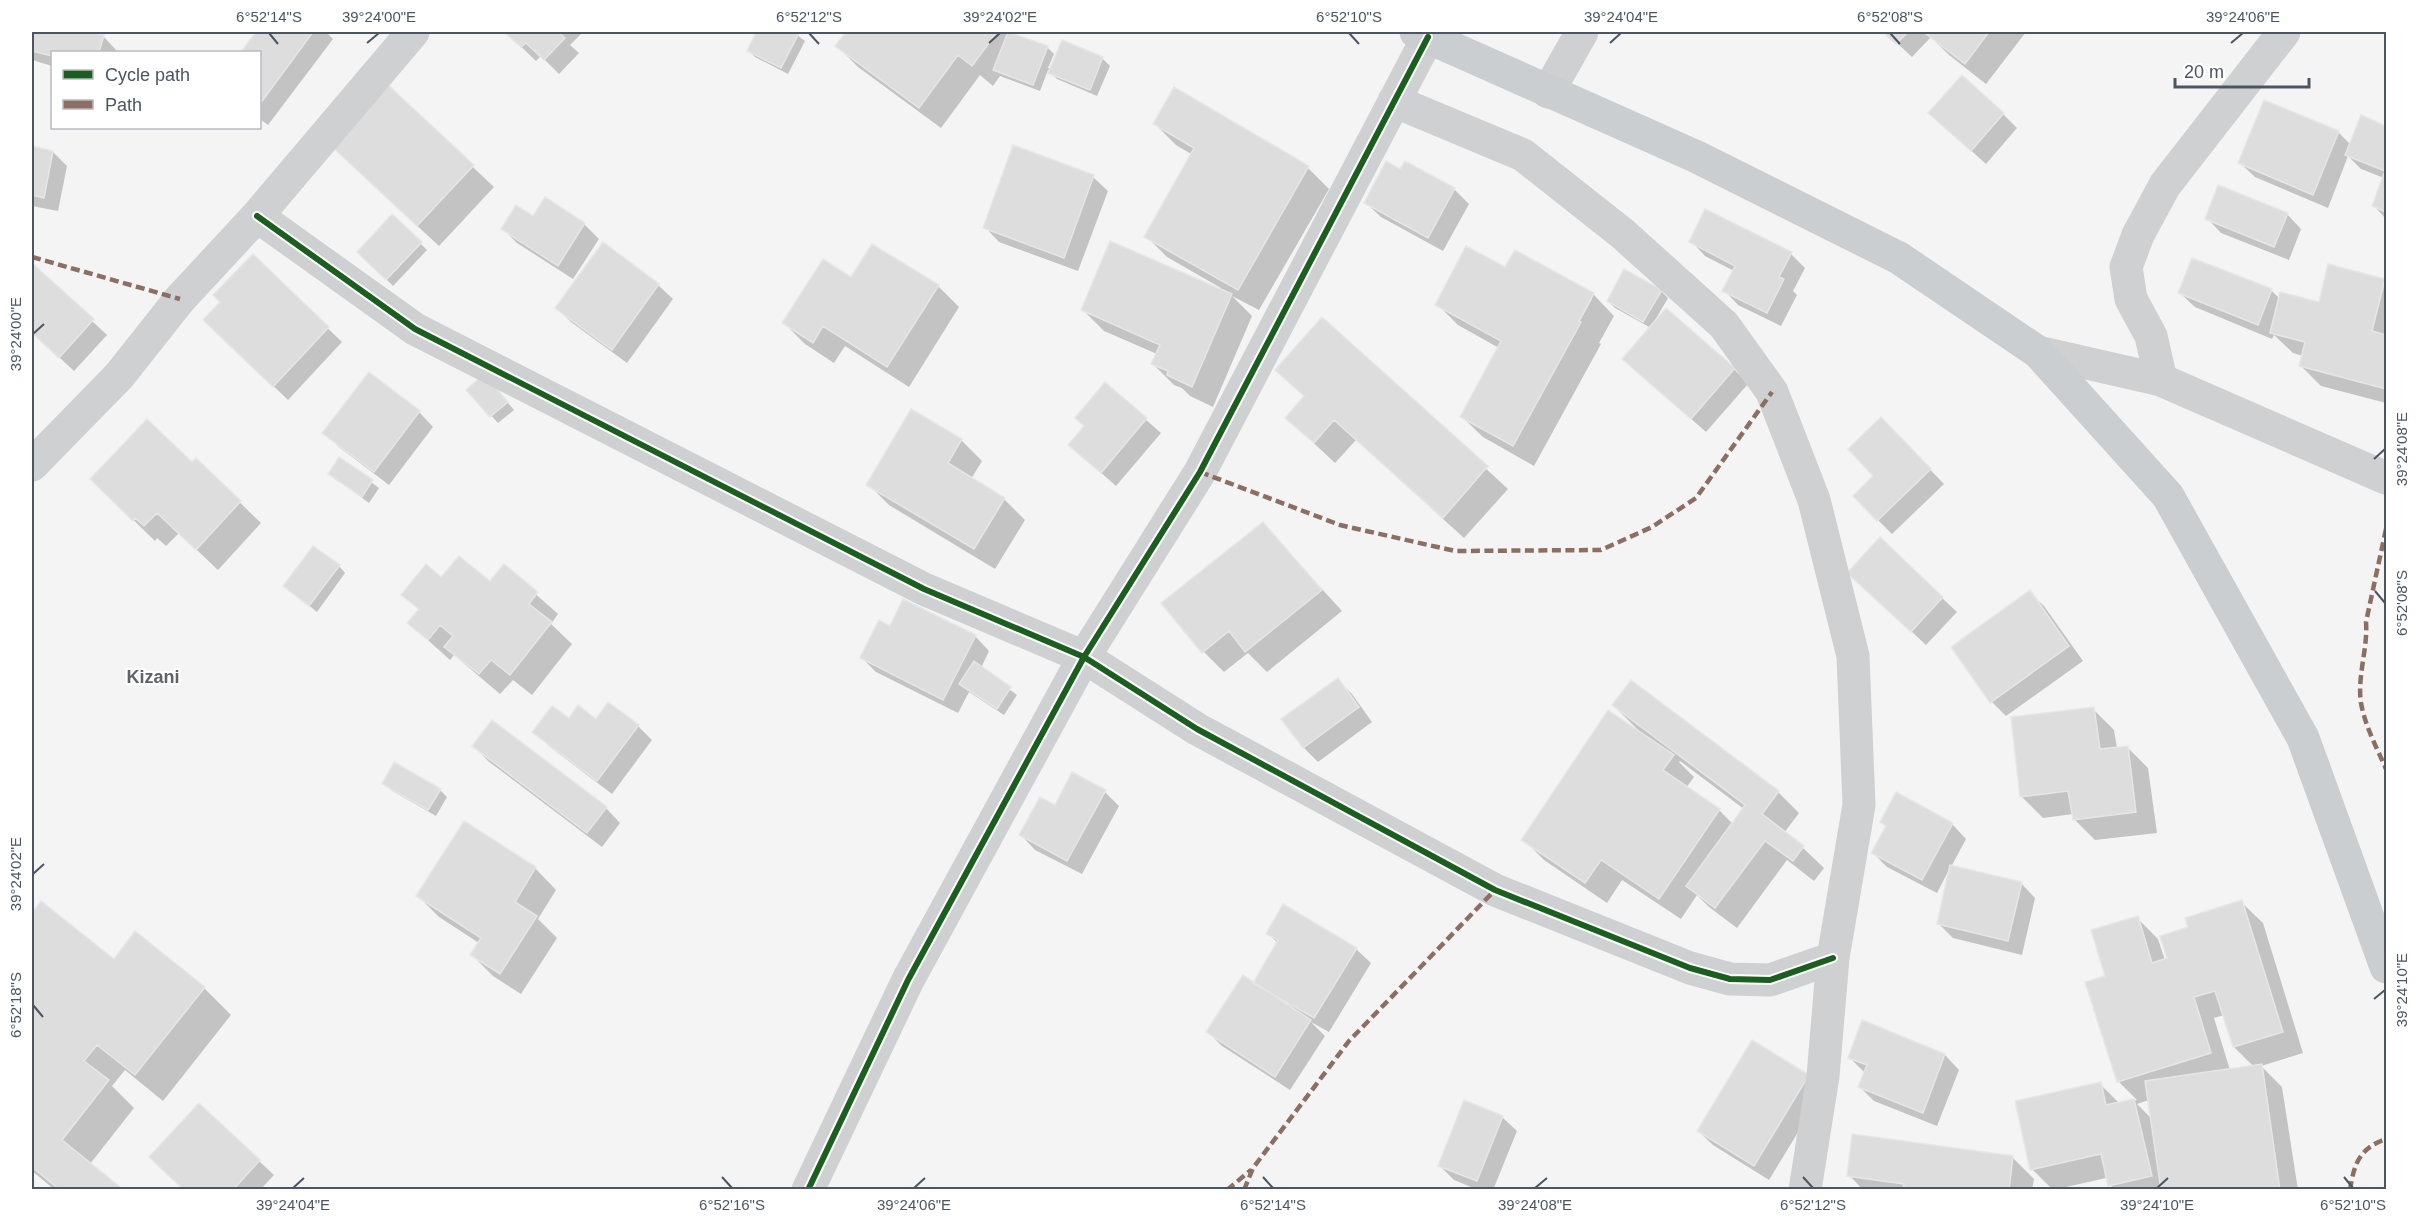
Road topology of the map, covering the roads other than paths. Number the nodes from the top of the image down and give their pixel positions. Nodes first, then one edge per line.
1 (413, 32) edge
2 (1582, 32) edge
3 (2284, 32) edge
4 (1422, 34) edge
5 (1548, 92) junction
6 (1394, 101) junction
7 (257, 216) junction
8 (2038, 352) junction
9 (2161, 380) junction
10 (32, 465) edge
11 (2386, 478) edge
12 (1084, 657) junction
13 (1833, 958) junction
14 (2386, 967) edge
15 (808, 1190) edge
16 (1805, 1190) edge

1 - 7 street
2 - 5 street
3 - 9 street
4 - 5 main road
4 - 6 street
5 - 8 main road
6 - 12 street
6 - 13 street
7 - 10 street
7 - 12 street
8 - 9 street
8 - 14 main road
9 - 11 street
12 - 13 street
12 - 15 street
13 - 16 street

